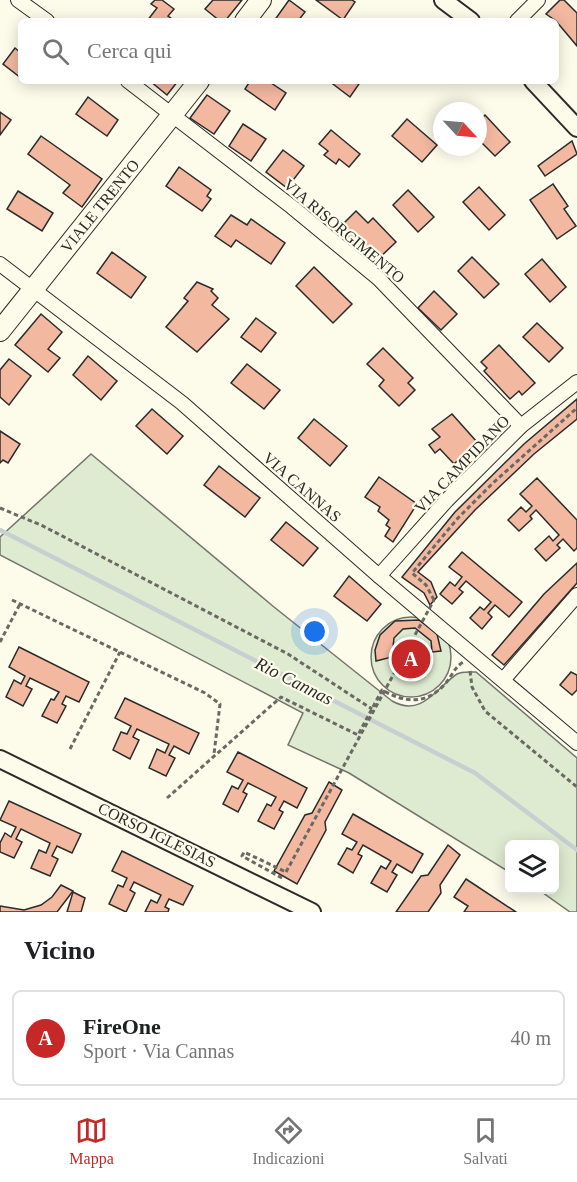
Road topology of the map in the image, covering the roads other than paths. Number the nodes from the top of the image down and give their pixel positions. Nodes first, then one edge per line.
1 (18, 0) edge
2 (261, 0) edge
3 (444, 0) edge
4 (538, 0) edge
5 (43, 18) edge
6 (247, 18) edge
7 (467, 18) edge
8 (520, 18) edge
9 (132, 84) edge
10 (197, 84) edge
11 (536, 84) edge
12 (172, 115) junction
13 (577, 128) edge
14 (0, 264) edge
15 (33, 287) junction
16 (0, 331) edge
17 (577, 382) edge
18 (521, 426) junction
19 (379, 576) junction
20 (577, 596) edge
21 (503, 680) junction
22 (577, 743) edge
23 (0, 759) edge
24 (312, 912) edge

1 - 5 street
2 - 6 main road
3 - 7 street
4 - 8 street
9 - 12 street, VIA RISORGIMENTO
10 - 12 main road, VIALE TRENTO
11 - 13 street
12 - 15 main road, VIALE TRENTO
12 - 18 street, VIA RISORGIMENTO
14 - 15 street, VIA CANNAS
15 - 16 main road, VIALE TRENTO
15 - 19 street, VIA CANNAS
17 - 18 street, VIA CAMPIDANO
18 - 19 street, VIA CAMPIDANO
19 - 21 street, VIA CANNAS
20 - 21 street
21 - 22 street, VIA CANNAS
23 - 24 street, CORSO IGLESIAS

